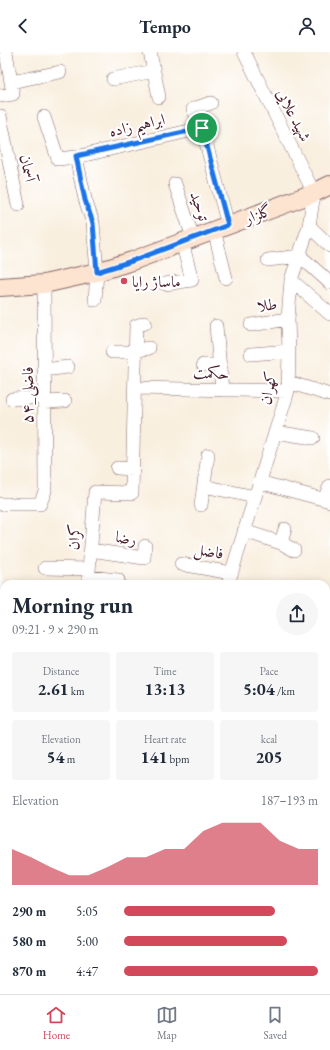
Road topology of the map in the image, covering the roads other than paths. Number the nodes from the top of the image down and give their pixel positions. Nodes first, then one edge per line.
1 (6, 52) edge
2 (150, 52) edge
3 (244, 52) edge
4 (154, 71) junction
5 (60, 72) dead end
6 (113, 79) dead end
7 (8, 91) edge
8 (160, 97) dead end
9 (210, 103) dead end
10 (0, 116) edge
11 (44, 117) dead end
12 (202, 128) junction
13 (2, 137) edge
14 (76, 156) junction
15 (175, 184) dead end
16 (322, 189) edge
17 (18, 206) dead end
18 (310, 226) junction
19 (221, 227) junction
20 (187, 240) junction
21 (330, 246) edge
22 (300, 256) junction
23 (268, 260) dead end
24 (97, 272) junction
25 (226, 278) dead end
26 (291, 280) junction
27 (330, 283) edge
28 (44, 284) junction
29 (165, 284) dead end
30 (0, 287) edge
31 (95, 300) dead end
32 (330, 314) edge
33 (288, 320) junction
34 (145, 323) dead end
35 (251, 325) dead end
36 (216, 326) dead end
37 (149, 348) dead end
38 (135, 350) junction
39 (289, 351) junction
40 (112, 352) dead end
41 (251, 354) dead end
42 (203, 365) dead end
43 (220, 365) junction
44 (68, 367) dead end
45 (44, 370) junction
46 (288, 386) junction
47 (134, 388) junction
48 (222, 390) junction
49 (330, 395) edge
50 (12, 399) dead end
51 (44, 400) junction
52 (65, 401) dead end
53 (275, 432) junction
54 (313, 438) dead end
55 (208, 455) dead end
56 (117, 468) dead end
57 (133, 469) junction
58 (259, 482) junction
59 (204, 486) junction
60 (330, 486) edge
61 (255, 497) junction
62 (327, 500) edge
63 (0, 504) edge
64 (201, 505) dead end
65 (285, 529) dead end
66 (244, 531) junction
67 (281, 543) junction
68 (145, 546) dead end
69 (90, 550) junction
70 (294, 550) dead end
71 (181, 564) dead end
72 (45, 568) dead end
73 (89, 576) edge
74 (230, 578) edge
75 (118, 580) dead end

1 - 7 street
2 - 4 street
3 - 16 street, شهید علایی
4 - 6 street
4 - 8 street
5 - 7 street
9 - 12 street
10 - 13 street, آسمان
11 - 14 street, ابراهیم زاده
12 - 14 street, ابراهیم زاده
12 - 19 street
13 - 17 street, آسمان
14 - 24 street
15 - 20 street, توحید
16 - 18 street, کهران
16 - 19 main road, گلزار
18 - 21 street
18 - 22 street, کهران
19 - 20 main road, گلزار
19 - 25 street
20 - 24 main road, گلزار
20 - 29 street, توحید
22 - 23 street
22 - 26 street, کهران
22 - 27 street
24 - 28 main road, گلزار
24 - 31 street
26 - 32 street
26 - 33 street, کهران
28 - 30 main road, گلزار
28 - 45 street, ۵۴_فاضلی
33 - 35 street, طلا
33 - 39 street, کهران
34 - 38 street
36 - 43 street
37 - 38 street
38 - 40 street
38 - 47 street
39 - 41 street
39 - 46 street, کهران
42 - 43 street
43 - 48 street
44 - 45 street
45 - 51 street, ۵۴_فاضلی
46 - 48 street, حکمت
46 - 49 street, حکمت
46 - 53 street, کهران
47 - 48 street, حکمت
47 - 57 street
50 - 51 street
51 - 52 street
51 - 63 street, ۵۴_فاضلی
53 - 54 street
53 - 58 street, کهران
55 - 59 street
56 - 57 street
57 - 69 street, کران
58 - 61 street, کهران
58 - 62 street
59 - 61 street
59 - 64 street
60 - 62 street
61 - 66 street, کهران
65 - 67 street
66 - 67 street
66 - 74 street, کهران
67 - 70 street
68 - 69 street, رضا
69 - 73 street, کران
71 - 74 street, فاضل
72 - 73 street
73 - 75 street

